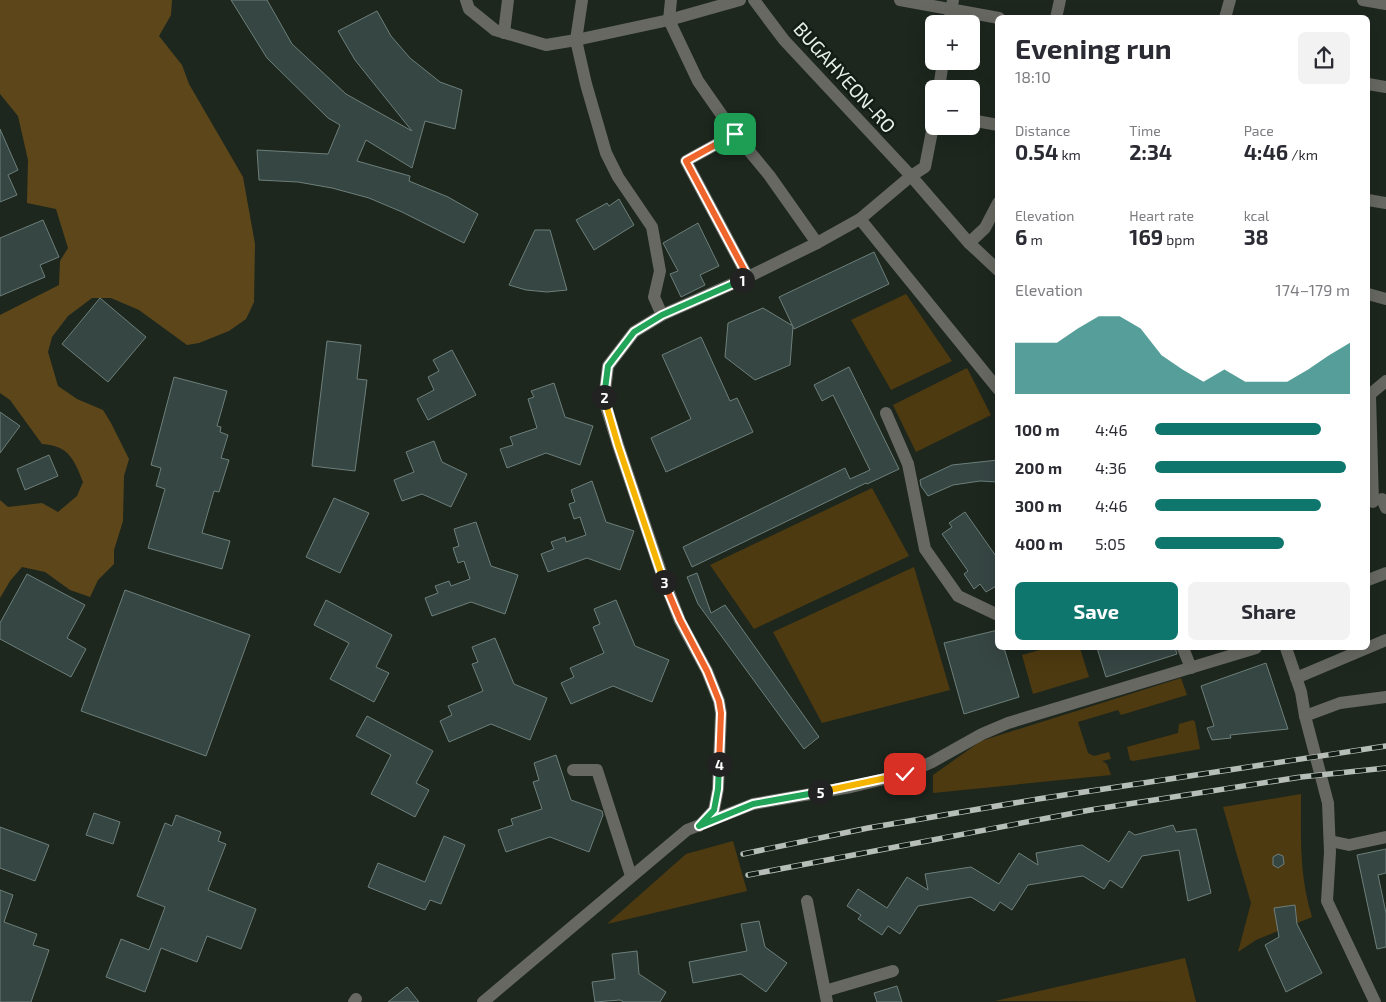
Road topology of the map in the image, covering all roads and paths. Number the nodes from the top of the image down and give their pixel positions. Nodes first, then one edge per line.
1 (466, 0) edge
2 (508, 0) edge
3 (582, 0) edge
4 (672, 0) edge
5 (740, 0) edge
6 (754, 0) edge
7 (900, 0) edge
8 (1060, 0) edge
9 (1230, 0) edge
10 (1363, 0) edge
11 (953, 4) edge
12 (1386, 4) edge
13 (1057, 15) edge
14 (1226, 15) edge
15 (995, 17) edge
16 (668, 20) junction
17 (504, 33) junction
18 (576, 40) junction
19 (1370, 84) edge
20 (1386, 87) edge
21 (980, 122) edge
22 (995, 124) edge
23 (735, 134) junction
24 (931, 135) edge
25 (910, 176) junction
26 (1370, 200) edge
27 (1386, 203) edge
28 (995, 209) edge
29 (860, 220) junction
30 (817, 243) junction
31 (970, 243) junction
32 (995, 267) edge
33 (748, 277) junction
34 (1370, 299) edge
35 (1386, 299) edge
36 (662, 315) junction
37 (1386, 381) edge
38 (995, 385) edge
39 (1370, 394) edge
40 (886, 413) dead end
41 (1370, 415) edge
42 (1379, 502) edge
43 (1386, 572) edge
44 (1370, 579) edge
45 (995, 614) edge
46 (1386, 640) edge
47 (1370, 647) edge
48 (1184, 650) edge
49 (1250, 650) edge
50 (1287, 650) edge
51 (1362, 650) edge
52 (1191, 668) junction
53 (1296, 678) junction
54 (1386, 697) edge
55 (1305, 716) junction
56 (573, 770) dead end
57 (699, 826) junction
58 (1386, 837) edge
59 (1330, 841) junction
60 (631, 876) junction
61 (807, 900) dead end
62 (893, 971) dead end
63 (826, 996) edge
64 (483, 1002) edge
65 (1375, 1002) edge

1 - 17 street
2 - 17 street
3 - 18 street
4 - 16 street
5 - 16 street
6 - 25 street, BUGAHYEON-RO
7 - 11 street
8 - 13 street
9 - 14 street
10 - 12 street
11 - 15 street
16 - 18 street
16 - 23 street
17 - 18 street
18 - 36 street
19 - 20 street
21 - 22 street
23 - 30 street
23 - 33 street
24 - 25 street
25 - 29 street
25 - 31 street, BUGAHYEON-RO
26 - 27 street
28 - 31 street
29 - 30 street
29 - 38 street
30 - 33 street
31 - 32 street, BUGAHYEON-RO
33 - 36 street
34 - 35 street
36 - 57 street
37 - 39 street
40 - 45 street
41 - 42 street
43 - 44 street
46 - 47 street
48 - 52 street
49 - 52 street
50 - 53 street
51 - 53 street
52 - 57 street
53 - 55 street
54 - 55 street
55 - 59 street
56 - 60 street
57 - 60 street
58 - 59 street
59 - 65 street
60 - 64 street
61 - 63 street
62 - 63 street

